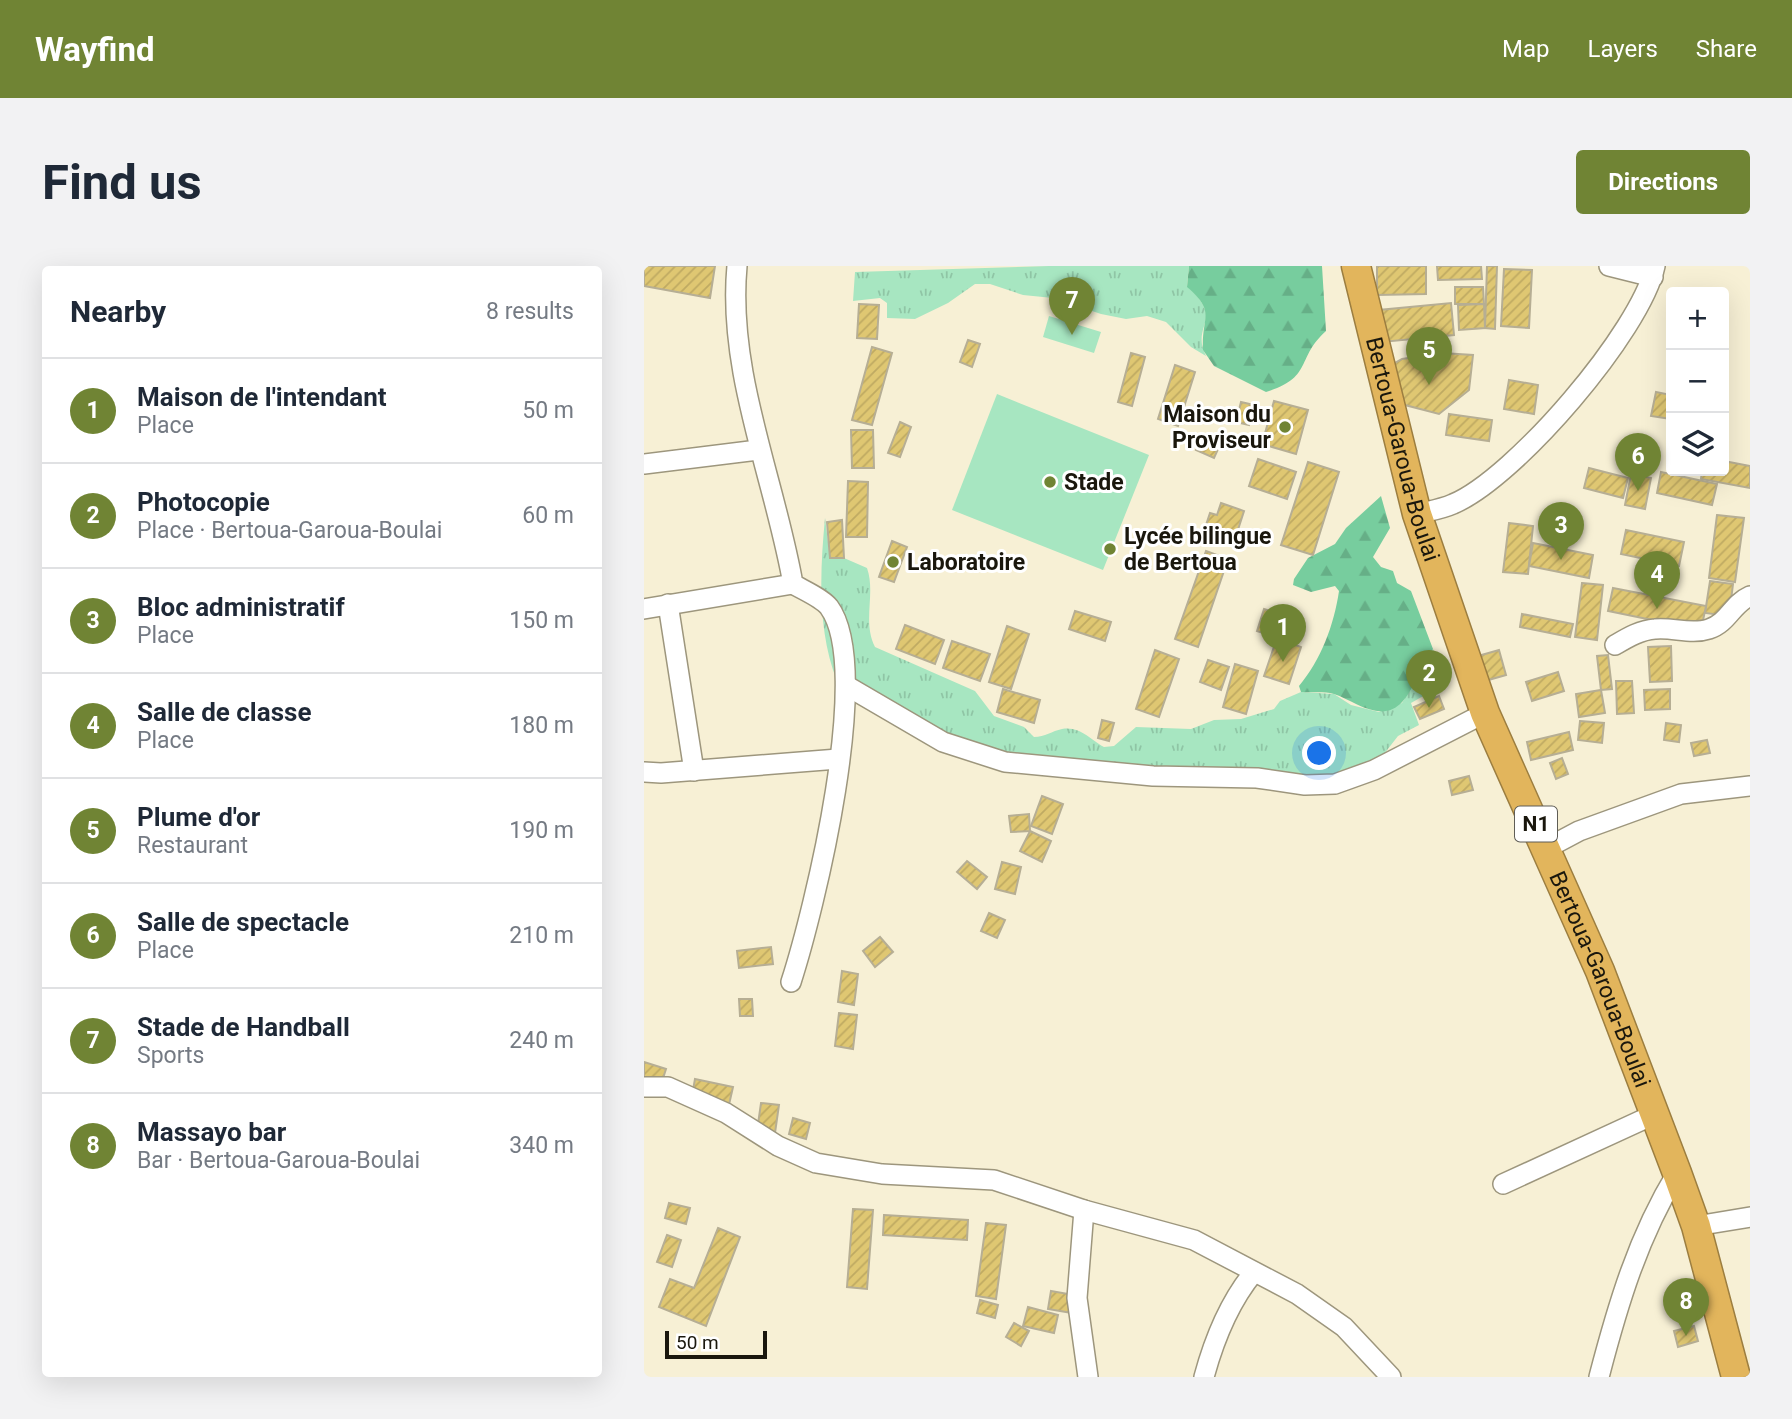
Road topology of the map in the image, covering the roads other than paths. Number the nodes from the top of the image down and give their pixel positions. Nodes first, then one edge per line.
1 (737, 266) edge
2 (1356, 266) edge
3 (1609, 266) edge
4 (1654, 272) edge
5 (758, 450) junction
6 (644, 462) edge
7 (1417, 514) junction
8 (793, 584) junction
9 (1750, 596) edge
10 (668, 604) junction
11 (644, 609) edge
12 (1615, 645) dead end
13 (847, 686) junction
14 (1485, 713) junction
15 (838, 760) junction
16 (694, 771) junction
17 (644, 772) edge
18 (1750, 786) edge
19 (1547, 848) junction
20 (791, 982) dead end
21 (644, 1087) edge
22 (1653, 1115) junction
23 (1677, 1173) junction
24 (1503, 1184) dead end
25 (1084, 1210) junction
26 (1750, 1217) edge
27 (1696, 1226) junction
28 (1254, 1272) junction
29 (1087, 1377) edge
30 (1204, 1377) edge
31 (1391, 1377) edge
32 (1599, 1377) edge
33 (1736, 1377) edge

1 - 5 street
2 - 7 highway, Bertoua-Garoua-Boulai / N1
3 - 4 street
4 - 7 street
5 - 6 street
5 - 8 street
7 - 14 highway, Bertoua-Garoua-Boulai / N1
8 - 10 street
8 - 13 street
9 - 12 street
10 - 11 street
10 - 16 street
13 - 14 street
13 - 15 street
14 - 19 highway, Bertoua-Garoua-Boulai / N1
15 - 16 street
15 - 20 street
16 - 17 street
18 - 19 street
19 - 22 highway, Bertoua-Garoua-Boulai / N1
21 - 25 street
22 - 23 highway, Bertoua-Garoua-Boulai / N1
22 - 24 street
23 - 27 highway, Bertoua-Garoua-Boulai / N1
23 - 32 street
25 - 28 street
25 - 29 street
26 - 27 street
27 - 33 highway, Bertoua-Garoua-Boulai / N1
28 - 30 street
28 - 31 street

